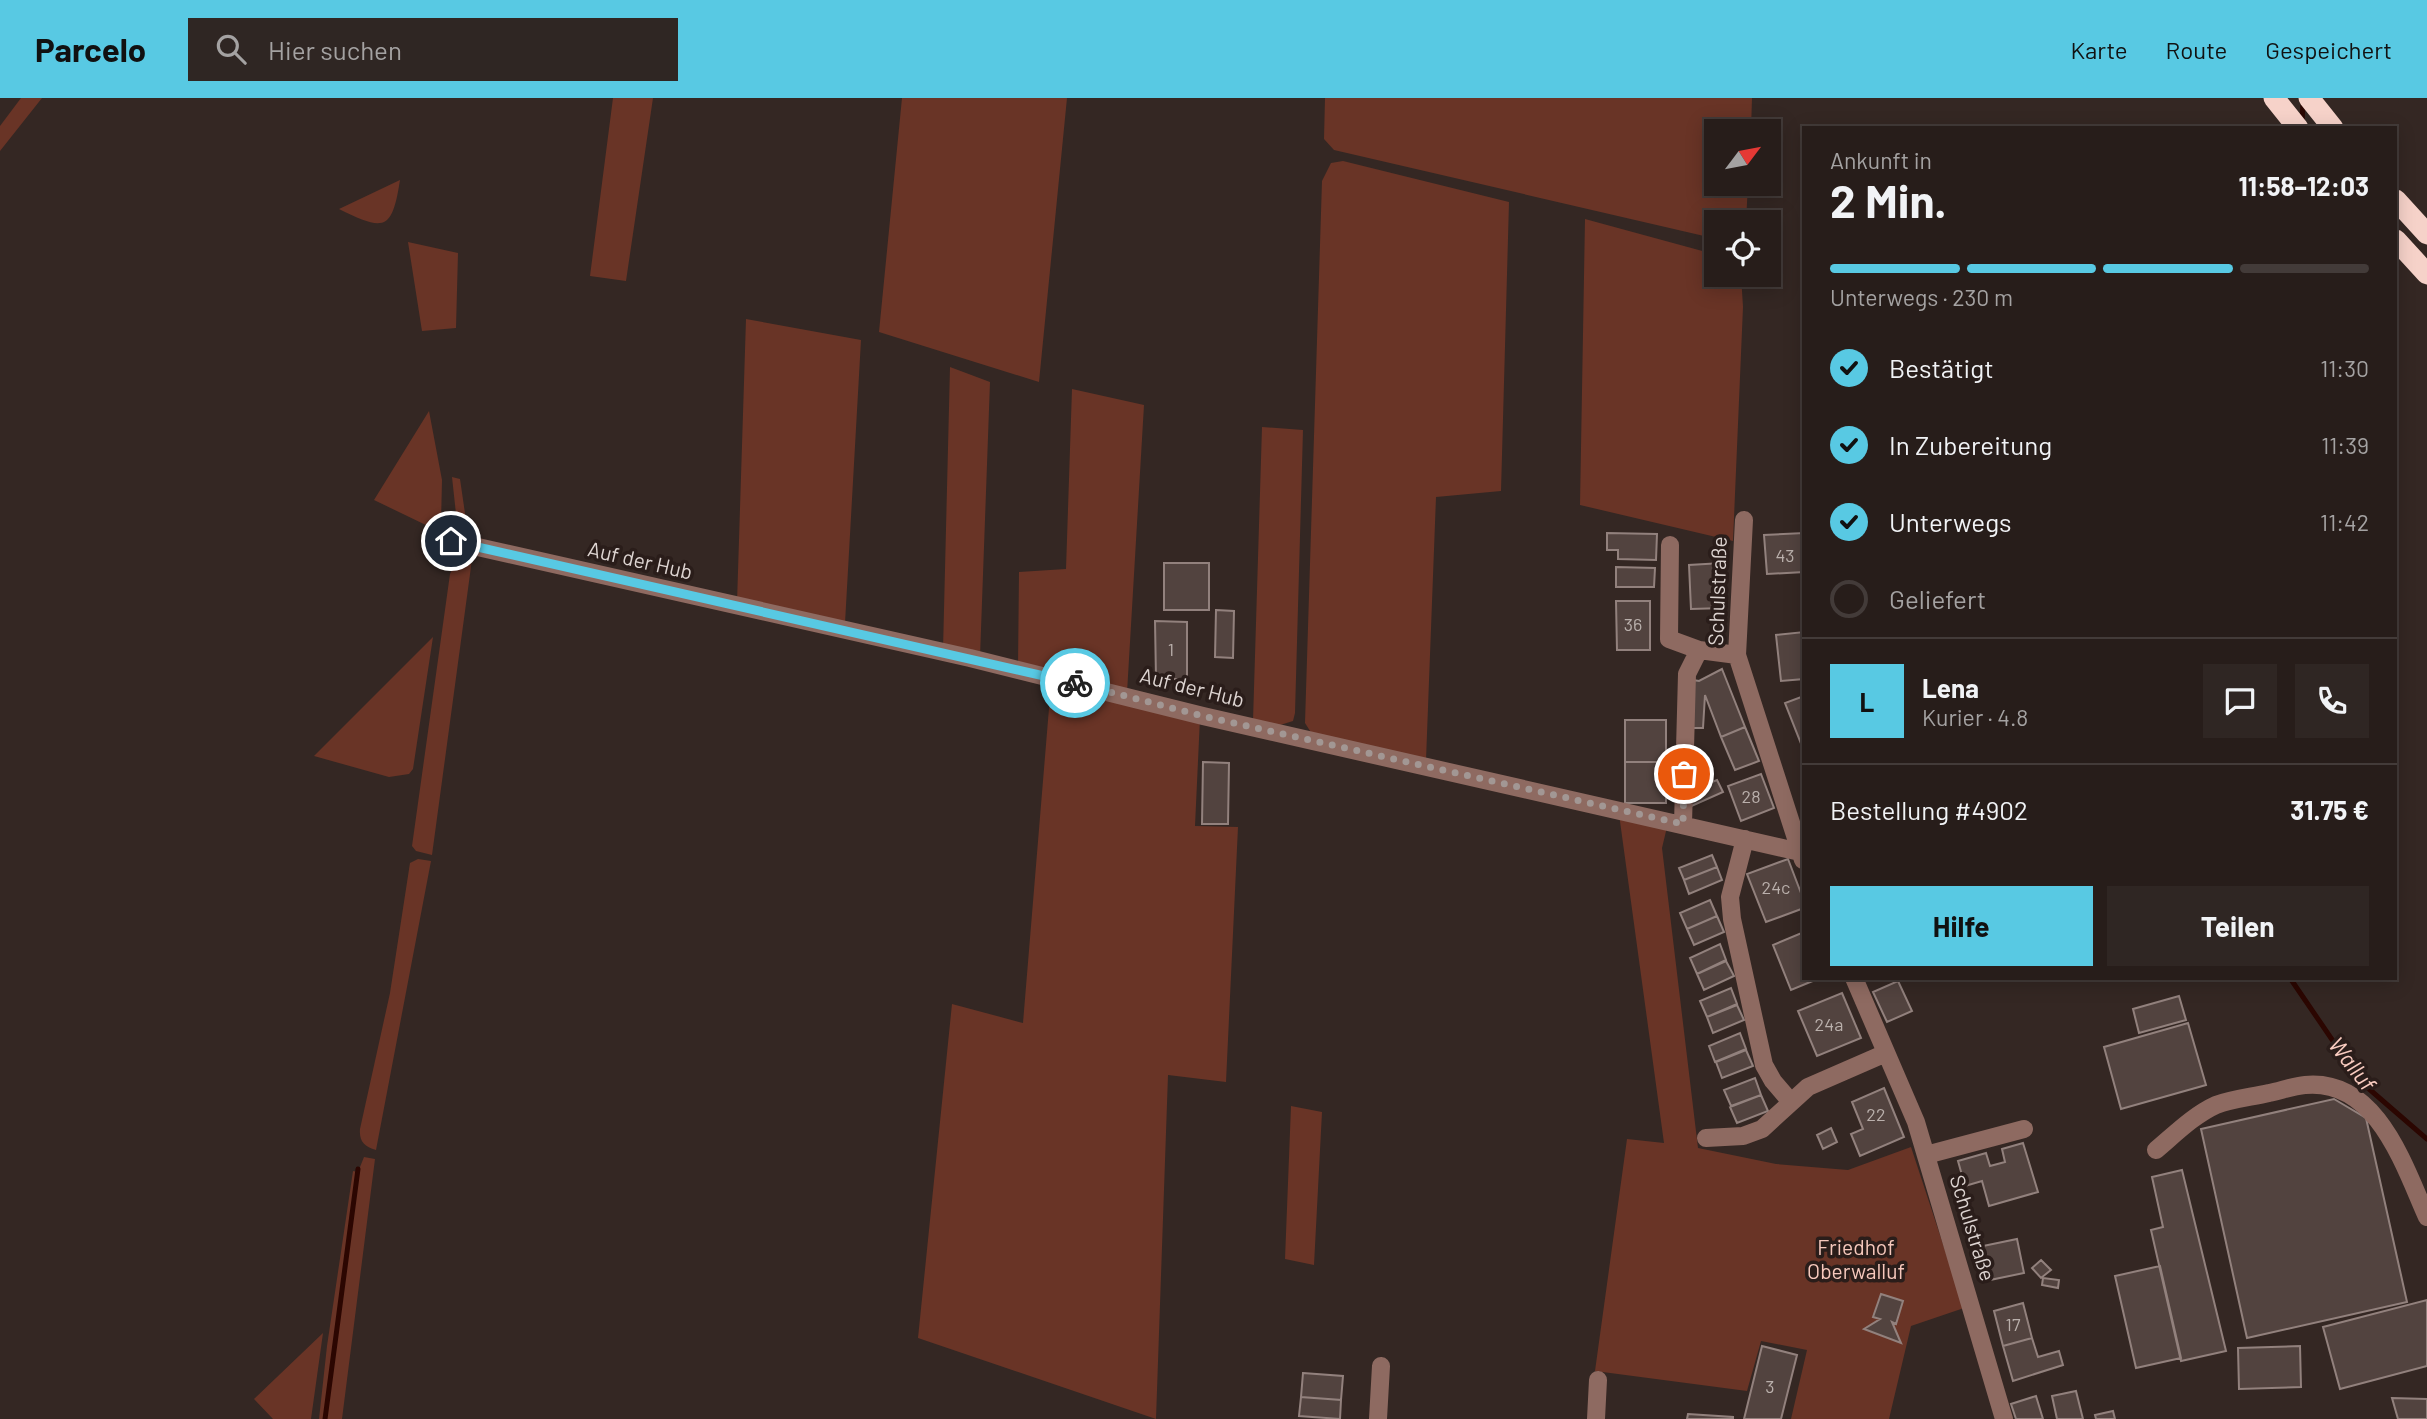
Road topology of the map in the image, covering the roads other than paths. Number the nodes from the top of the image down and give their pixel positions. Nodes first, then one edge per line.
1 (2274, 98) edge
2 (2309, 98) edge
3 (2296, 126) edge
4 (2331, 126) edge
5 (2397, 201) edge
6 (2427, 234) edge
7 (2397, 241) edge
8 (2427, 274) edge
9 (1744, 520) dead end
10 (451, 541) dead end
11 (1670, 545) dead end
12 (1699, 650) junction
13 (1737, 655) junction
14 (1683, 824) junction
15 (1745, 839) junction
16 (1802, 857) edge
17 (1855, 980) edge
18 (1886, 1054) junction
19 (1791, 1102) junction
20 (2024, 1129) dead end
21 (1706, 1138) dead end
22 (2156, 1150) dead end
23 (1926, 1155) junction
24 (2427, 1217) edge
25 (1381, 1366) dead end
26 (1598, 1380) dead end
27 (1378, 1419) edge
28 (1596, 1419) edge
29 (2004, 1419) edge

1 - 3 highway
2 - 4 highway
5 - 6 highway
7 - 8 highway
9 - 13 street, Schulstraße
10 - 14 street, Auf der Hub
11 - 12 street
12 - 13 street
12 - 14 street
13 - 16 street, Schulstraße
14 - 15 street, Auf der Hub
15 - 16 street, Auf der Hub
15 - 19 street
17 - 18 street, Schulstraße
18 - 19 street
18 - 23 street, Schulstraße
19 - 21 street
20 - 23 street
22 - 24 street
23 - 29 street, Schulstraße
25 - 27 street
26 - 28 street

